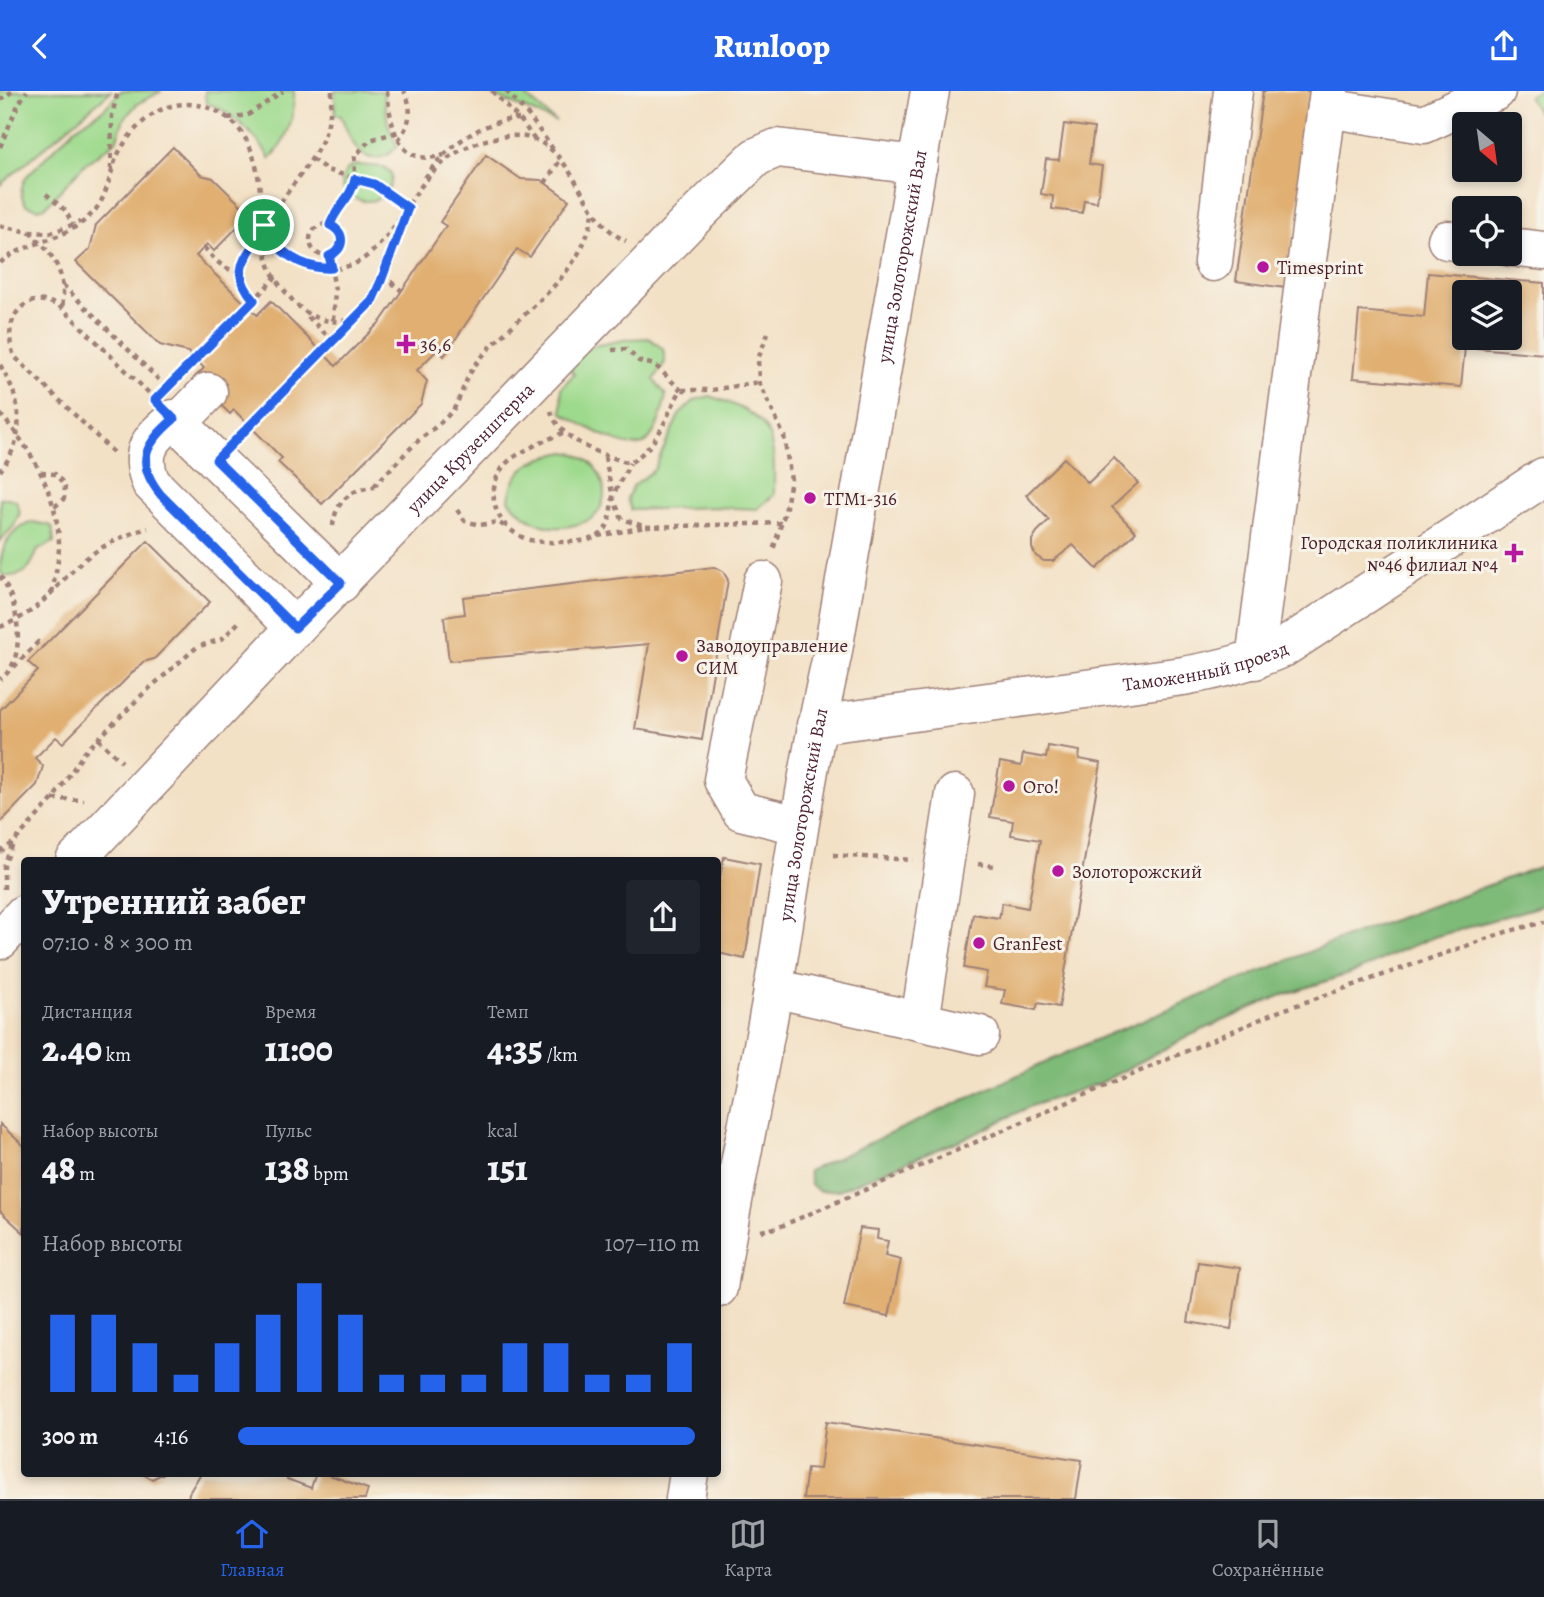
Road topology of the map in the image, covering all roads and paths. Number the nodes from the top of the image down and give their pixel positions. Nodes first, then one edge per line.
1 (13, 91) edge
2 (27, 91) edge
3 (118, 91) edge
4 (283, 91) edge
5 (332, 91) edge
6 (387, 91) edge
7 (404, 91) edge
8 (492, 91) edge
9 (506, 91) edge
10 (930, 91) edge
11 (1233, 91) edge
12 (1496, 91) edge
13 (0, 100) edge
14 (1328, 100) edge
15 (227, 118) junction
16 (519, 119) junction
17 (394, 133) junction
18 (398, 140) junction
19 (536, 142) junction
20 (0, 146) edge
21 (464, 149) junction
22 (445, 155) junction
23 (559, 157) junction
24 (312, 159) junction
25 (918, 165) junction
26 (111, 176) junction
27 (355, 179) junction
28 (545, 183) dead end
29 (418, 190) junction
30 (46, 194) dead end
31 (406, 210) junction
32 (593, 212) junction
33 (264, 225) junction
34 (330, 225) junction
35 (0, 226) edge
36 (74, 227) junction
37 (29, 232) junction
38 (267, 232) junction
39 (41, 243) junction
40 (204, 247) dead end
41 (1522, 248) edge
42 (1544, 251) edge
43 (660, 252) junction
44 (329, 256) junction
45 (1213, 262) dead end
46 (0, 263) edge
47 (332, 268) junction
48 (240, 272) junction
49 (276, 277) junction
50 (381, 281) junction
51 (402, 291) dead end
52 (254, 300) junction
53 (62, 308) junction
54 (305, 313) junction
55 (361, 314) junction
56 (333, 321) junction
57 (768, 333) dead end
58 (333, 341) junction
59 (606, 350) dead end
60 (0, 365) edge
61 (759, 382) junction
62 (200, 385) junction
63 (681, 390) junction
64 (550, 404) dead end
65 (1, 417) edge
66 (183, 428) junction
67 (564, 433) junction
68 (18, 436) junction
69 (105, 445) dead end
70 (502, 453) dead end
71 (605, 457) junction
72 (511, 459) junction
73 (630, 463) junction
74 (0, 471) edge
75 (40, 473) junction
76 (1544, 477) edge
77 (374, 487) junction
78 (384, 488) dead end
79 (613, 498) junction
80 (455, 505) dead end
81 (53, 508) junction
82 (186, 520) junction
83 (781, 523) junction
84 (332, 527) dead end
85 (646, 527) junction
86 (516, 534) junction
87 (598, 536) junction
88 (0, 576) edge
89 (763, 581) joint
90 (341, 583) junction
91 (52, 594) junction
92 (246, 613) dead end
93 (17, 620) junction
94 (0, 627) edge
95 (295, 628) junction
96 (43, 647) dead end
97 (1255, 660) junction
98 (12, 669) junction
99 (0, 679) edge
100 (816, 725) junction
101 (98, 739) junction
102 (127, 767) dead end
103 (955, 794) dead end
104 (53, 799) junction
105 (88, 799) dead end
106 (798, 825) junction
107 (13, 843) junction
108 (0, 852) edge
109 (79, 857) edge
110 (15, 905) edge
111 (1544, 922) edge
112 (0, 940) edge
113 (773, 988) junction
114 (920, 1021) junction
115 (980, 1035) dead end
116 (725, 1238) junction
117 (721, 1267) edge
118 (688, 1477) edge
119 (685, 1499) edge

1 - 13 path
2 - 20 path
3 - 26 path
4 - 15 path
5 - 24 path
6 - 17 path
7 - 18 path
8 - 16 path
9 - 23 path
10 - 25 street, улица Золоторожский Вал
11 - 45 street
12 - 14 street
14 - 97 street
15 - 26 path
15 - 33 path
16 - 19 path
16 - 22 path
17 - 18 path
17 - 27 path
18 - 22 path
19 - 21 path
19 - 23 path
21 - 22 path
21 - 29 path
22 - 29 path
23 - 28 path
23 - 32 path
24 - 27 path
24 - 38 path
25 - 43 street, улица Крузенштерна
25 - 100 street, улица Золоторожский Вал
26 - 36 path
27 - 31 path
27 - 34 path
29 - 31 path
30 - 36 path
31 - 47 path
31 - 50 path
32 - 43 path
32 - 77 path
33 - 38 path
33 - 48 path
34 - 44 path
34 - 44 path
35 - 37 path
36 - 37 path
36 - 39 path
37 - 39 path
38 - 47 path
38 - 49 path
39 - 46 path
39 - 53 path
40 - 48 path
41 - 42 street
43 - 90 street, улица Крузенштерна
44 - 47 path
47 - 56 path
48 - 52 path
49 - 52 path
49 - 54 path
50 - 51 path
50 - 55 path
52 - 62 path
53 - 66 path
53 - 69 path
54 - 56 path
54 - 58 path
55 - 56 path
55 - 58 path
57 - 61 path
58 - 66 path
59 - 63 path
60 - 68 path
61 - 63 path
61 - 83 path
62 - 66 street
62 - 66 path
63 - 73 path
64 - 67 path
65 - 68 path
66 - 82 street
66 - 90 street
67 - 71 path
67 - 72 path
68 - 74 path
68 - 75 path
70 - 72 path
71 - 73 path
71 - 79 path
72 - 86 path
73 - 79 path
75 - 81 path
75 - 81 path
76 - 97 street, Таможенный проезд
77 - 78 path
77 - 84 path
79 - 85 path
79 - 87 path
80 - 86 path
81 - 91 path
82 - 91 path
82 - 95 street
83 - 85 path
83 - 89 path
85 - 87 path
86 - 87 path
88 - 93 path
89 - 106 street
90 - 95 street, улица Крузенштерна
91 - 93 path
92 - 101 path
93 - 94 path
93 - 98 path
95 - 109 street, улица Крузенштерна
96 - 98 path
97 - 100 street, Таможенный проезд
98 - 99 path
100 - 106 street, улица Золоторожский Вал
101 - 102 path
101 - 104 path
103 - 114 street
104 - 105 path
104 - 107 path
106 - 113 street, улица Золоторожский Вал
107 - 108 path
107 - 110 path
110 - 112 street
111 - 116 path
113 - 114 street
113 - 116 street, улица Золоторожский Вал
114 - 115 street
116 - 117 street, улица Золоторожский Вал
118 - 119 street

